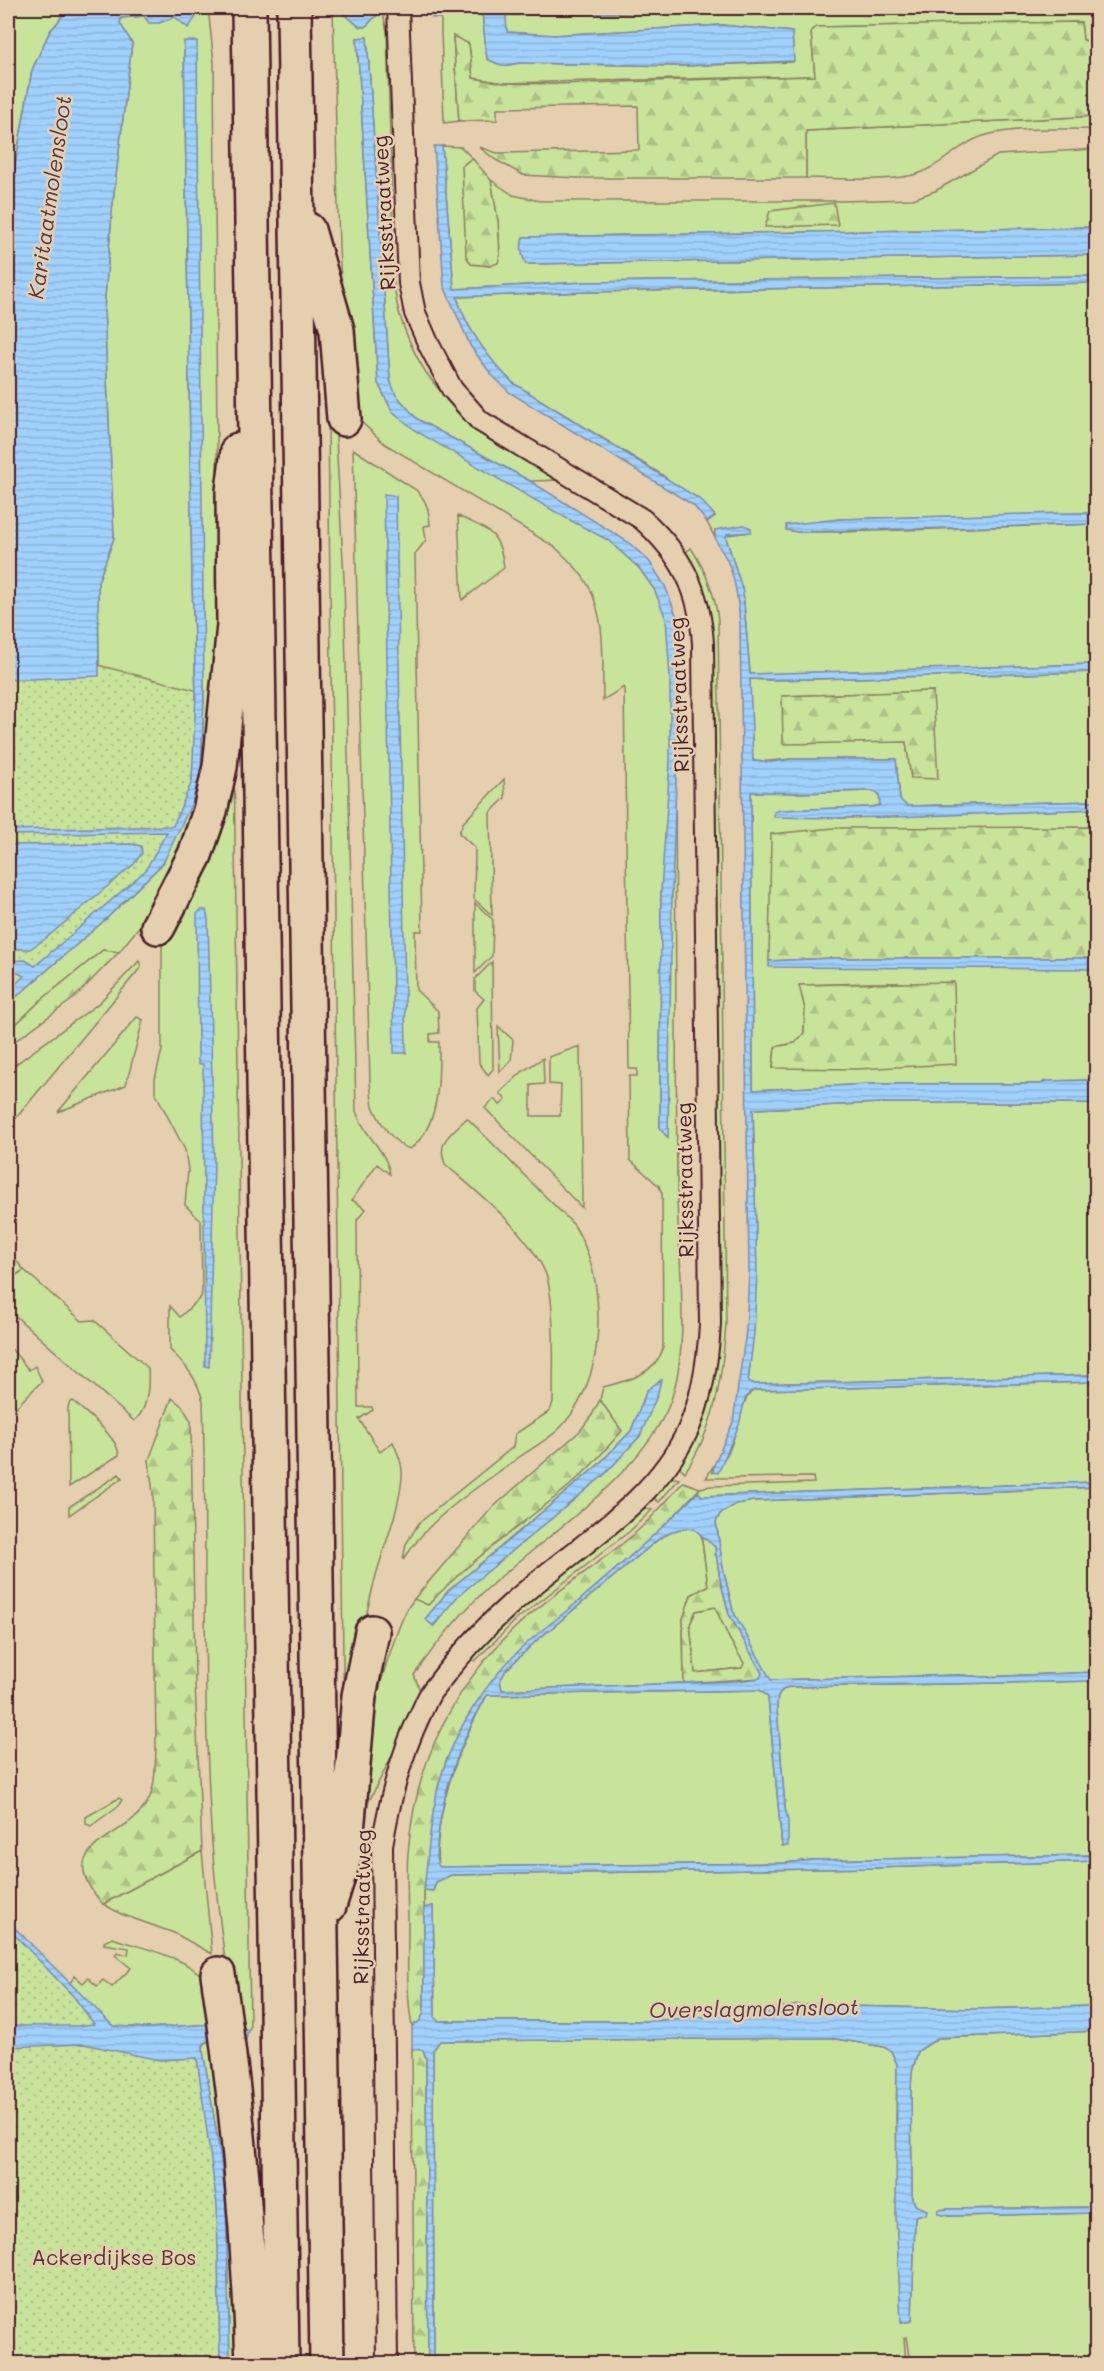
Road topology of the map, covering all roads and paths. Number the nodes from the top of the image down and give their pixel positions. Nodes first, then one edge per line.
1 (249, 8) edge
2 (294, 8) edge
3 (398, 8) edge
4 (297, 189) junction
5 (254, 332) junction
6 (344, 419) dead end
7 (158, 927) dead end
8 (372, 1632) dead end
9 (321, 1930) junction
10 (218, 1974) dead end
11 (254, 2364) edge
12 (282, 2364) edge
13 (327, 2364) edge
14 (387, 2364) edge

1 - 5 highway
2 - 4 highway
3 - 14 street, Rijksstraatweg
4 - 6 highway
4 - 9 highway
5 - 7 highway
5 - 12 highway
8 - 9 highway
9 - 13 highway
10 - 11 highway

